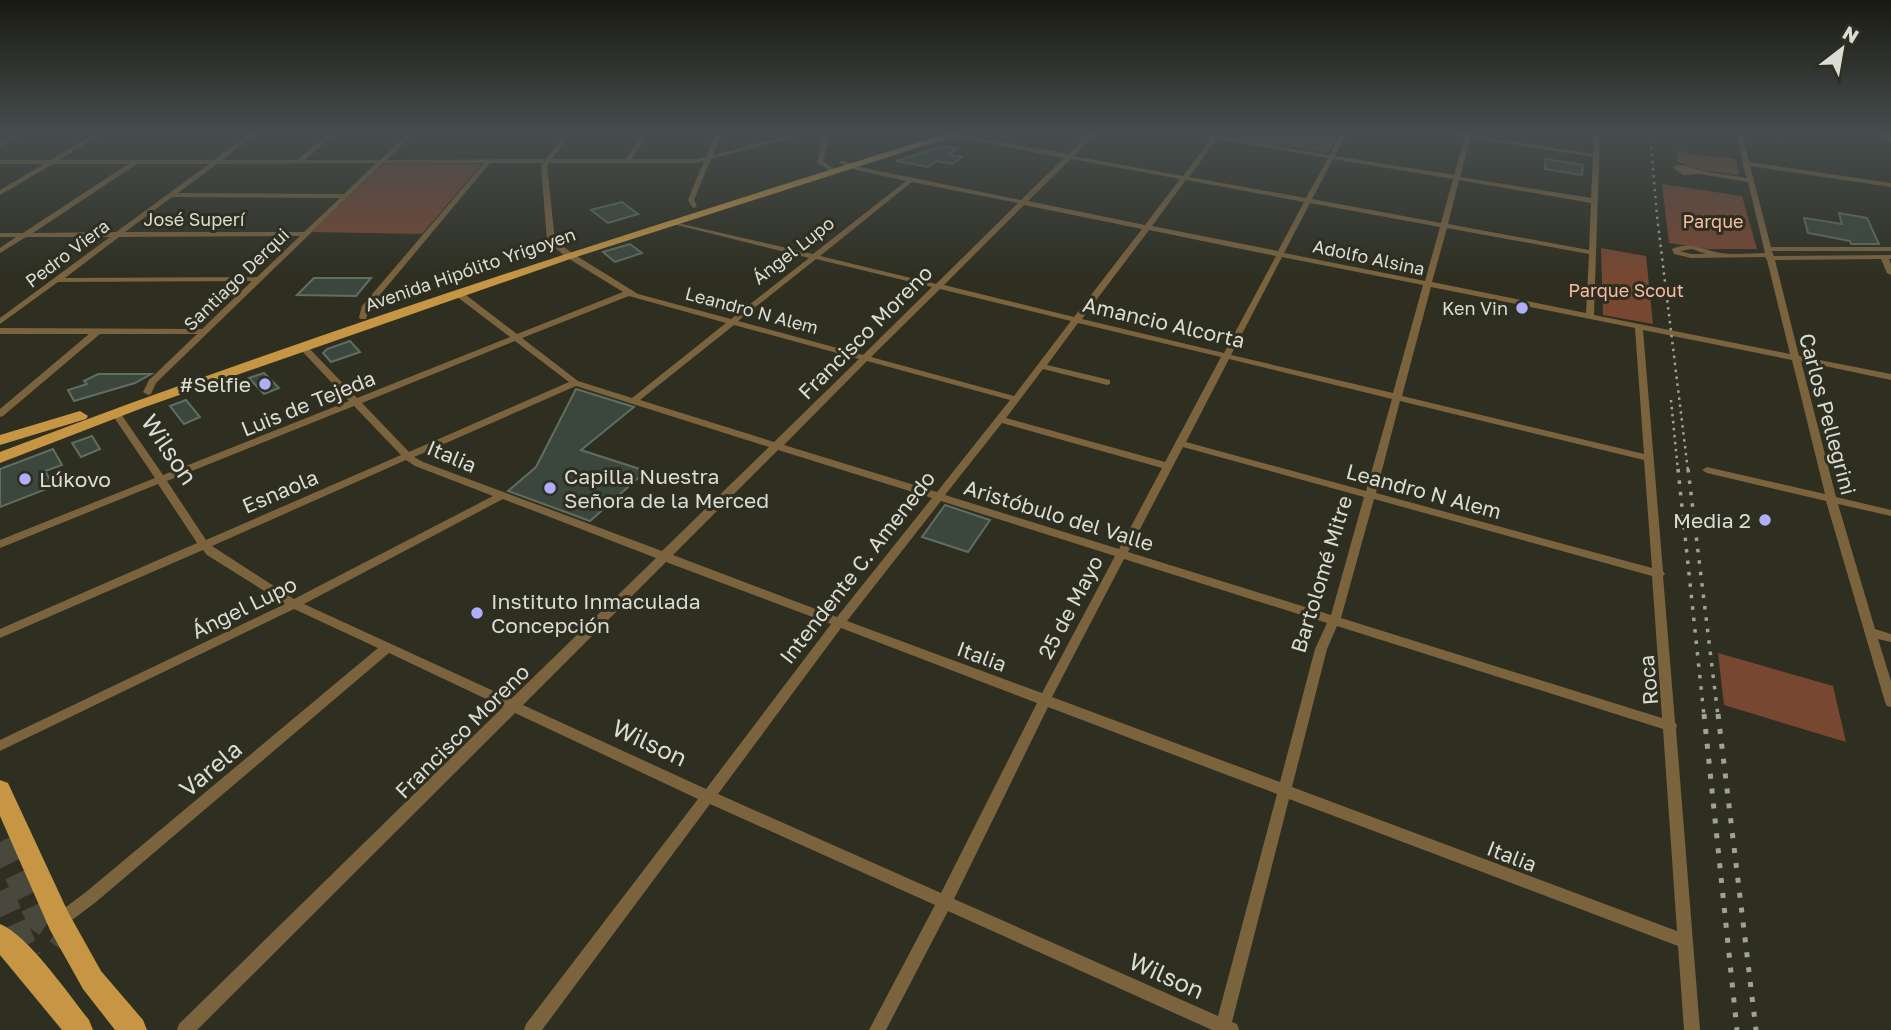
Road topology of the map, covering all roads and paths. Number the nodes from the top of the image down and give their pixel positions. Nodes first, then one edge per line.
1 (20, 181) edge
2 (106, 181) edge
3 (190, 181) edge
4 (361, 181) edge
5 (472, 181) edge
6 (544, 181) edge
7 (699, 181) edge
8 (784, 181) edge
9 (793, 181) edge
10 (910, 181) edge
11 (916, 181) edge
12 (1044, 181) edge
13 (1182, 181) edge
14 (1195, 181) edge
15 (1320, 181) edge
16 (1455, 181) edge
17 (1474, 181) edge
18 (1595, 181) edge
19 (1749, 181) edge
20 (1865, 181) edge
21 (1891, 185) edge
22 (0, 193) edge
23 (171, 195) junction
24 (345, 196) junction
25 (1594, 201) junction
26 (1023, 202) junction
27 (1309, 202) junction
28 (694, 206) junction
29 (671, 222) junction
30 (1146, 227) junction
31 (1442, 227) junction
32 (305, 234) junction
33 (0, 235) edge
34 (23, 235) junction
35 (118, 235) junction
36 (1891, 249) edge
37 (0, 251) edge
38 (564, 252) junction
39 (1592, 254) junction
40 (1768, 254) junction
41 (1282, 255) junction
42 (1719, 255) dead end
43 (812, 257) junction
44 (1888, 257) edge
45 (1891, 273) edge
46 (258, 279) junction
47 (57, 280) junction
48 (1428, 285) junction
49 (939, 287) junction
50 (628, 293) junction
51 (458, 294) junction
52 (363, 317) junction
53 (1590, 317) junction
54 (1075, 320) junction
55 (731, 322) junction
56 (0, 323) edge
57 (1639, 327) junction
58 (0, 331) edge
59 (98, 331) junction
60 (204, 332) junction
61 (517, 338) junction
62 (303, 347) junction
63 (1227, 357) junction
64 (1793, 358) junction
65 (866, 359) junction
66 (1042, 366) junction
67 (1891, 377) edge
68 (1107, 382) dead end
69 (575, 383) junction
70 (148, 392) junction
71 (1397, 397) junction
72 (1016, 399) junction
73 (633, 401) junction
74 (354, 403) junction
75 (116, 413) junction
76 (0, 414) edge
77 (1000, 419) junction
78 (0, 440) edge
79 (1180, 443) junction
80 (777, 447) junction
81 (409, 457) junction
82 (0, 458) edge
83 (1648, 458) junction
84 (1168, 466) junction
85 (1707, 470) dead end
86 (161, 480) junction
87 (501, 496) junction
88 (1368, 496) junction
89 (938, 498) junction
90 (1831, 499) junction
91 (1891, 513) edge
92 (0, 544) edge
93 (204, 545) junction
94 (1122, 555) junction
95 (664, 558) junction
96 (1659, 574) junction
97 (295, 604) junction
98 (1334, 621) junction
99 (838, 624) junction
100 (1871, 632) junction
101 (0, 634) edge
102 (1891, 638) edge
103 (388, 647) junction
104 (1045, 699) junction
105 (1891, 702) edge
106 (515, 706) junction
107 (1671, 726) junction
108 (0, 746) edge
109 (0, 790) edge
110 (1283, 790) junction
111 (709, 797) junction
112 (944, 903) junction
113 (59, 921) junction
114 (0, 936) edge
115 (1686, 942) junction
116 (1225, 1029) edge
117 (79, 1030) edge
118 (133, 1030) edge
119 (185, 1030) edge
120 (532, 1030) edge
121 (877, 1030) edge
122 (1692, 1030) edge

1 - 22 street
2 - 34 street
3 - 23 street, Pedro Viera
4 - 24 street, Santiago Derqui
5 - 52 street
6 - 38 street
7 - 28 street
8 - 28 main road, Avenida Hipólito Yrigoyen
9 - 29 main road, Avenida Hipólito Yrigoyen
10 - 43 street, Ángel Lupo
11 - 26 street, Adolfo Alsina
12 - 26 street, Francisco Moreno
13 - 30 street, Intendente C. Amenedo
14 - 27 street
15 - 27 street, 25 de Mayo
16 - 31 street, Bartolomé Mitre
17 - 25 street
18 - 25 street
19 - 40 street, Carlos Pellegrini
20 - 21 street
23 - 24 street
23 - 35 street, Pedro Viera
24 - 32 street, Santiago Derqui
25 - 39 street
26 - 30 street, Adolfo Alsina
26 - 49 street, Francisco Moreno
27 - 31 street
27 - 41 street, 25 de Mayo
28 - 38 main road, Avenida Hipólito Yrigoyen
29 - 38 main road, Avenida Hipólito Yrigoyen
29 - 43 street, Amancio Alcorta
30 - 41 street, Adolfo Alsina
30 - 54 street, Intendente C. Amenedo
31 - 39 street
31 - 48 street, Bartolomé Mitre
32 - 35 street, José Superí
32 - 46 street, Santiago Derqui
33 - 34 street, José Superí
34 - 35 street, José Superí
34 - 37 street
35 - 47 street, Pedro Viera
36 - 40 street
38 - 50 street, Leandro N Alem
38 - 51 main road, Avenida Hipólito Yrigoyen
38 - 52 main road, Avenida Hipólito Yrigoyen
39 - 53 street
40 - 42 street
40 - 44 street
40 - 64 street, Carlos Pellegrini
41 - 48 street, Adolfo Alsina
41 - 63 street, 25 de Mayo
43 - 49 street, Amancio Alcorta
43 - 55 street, Ángel Lupo
44 - 45 street
46 - 47 street
46 - 60 street, Santiago Derqui
47 - 56 street, Pedro Viera
48 - 53 street, Adolfo Alsina
48 - 71 street, Bartolomé Mitre
49 - 54 street, Amancio Alcorta
49 - 65 street, Francisco Moreno
50 - 55 street, Leandro N Alem
50 - 61 street, Luis de Tejeda
51 - 61 street, Aristóbulo del Valle
51 - 62 main road, Avenida Hipólito Yrigoyen
52 - 70 main road, Avenida Hipólito Yrigoyen
53 - 57 street, Adolfo Alsina
54 - 63 street, Amancio Alcorta
54 - 66 street, Intendente C. Amenedo
55 - 65 street, Leandro N Alem
55 - 73 street, Ángel Lupo
57 - 64 street, Adolfo Alsina
57 - 83 street, Roca
58 - 59 street
59 - 60 street
59 - 76 street
60 - 70 street, Santiago Derqui
61 - 69 street, Aristóbulo del Valle
61 - 74 street, Luis de Tejeda
62 - 74 street, Italia
62 - 75 main road, Avenida Hipólito Yrigoyen
63 - 71 street, Amancio Alcorta
63 - 79 street, 25 de Mayo
64 - 67 street, Adolfo Alsina
64 - 90 street, Carlos Pellegrini
65 - 72 street, Leandro N Alem
65 - 80 street, Francisco Moreno
66 - 68 street
66 - 72 street, Intendente C. Amenedo
69 - 73 street, Aristóbulo del Valle
69 - 81 street, Esnaola
70 - 78 main road, Avenida Hipólito Yrigoyen
71 - 83 street, Amancio Alcorta
71 - 88 street, Bartolomé Mitre
72 - 77 street, Intendente C. Amenedo
73 - 80 street, Aristóbulo del Valle
74 - 81 street, Italia
74 - 86 street, Luis de Tejeda
75 - 82 main road, Avenida Hipólito Yrigoyen
75 - 86 street, Wilson
77 - 84 street
77 - 89 street, Intendente C. Amenedo
79 - 84 street, 25 de Mayo
79 - 88 street, Leandro N Alem
80 - 89 street, Aristóbulo del Valle
80 - 95 street, Francisco Moreno
81 - 87 street, Italia
81 - 93 street, Esnaola
83 - 96 street, Roca
84 - 94 street, 25 de Mayo
85 - 90 street
86 - 92 street, Luis de Tejeda
86 - 93 street, Wilson
87 - 95 street, Italia
87 - 97 street, Ángel Lupo
88 - 96 street, Leandro N Alem
88 - 98 street, Bartolomé Mitre
89 - 94 street, Aristóbulo del Valle
89 - 99 street, Intendente C. Amenedo
90 - 91 street
90 - 100 street, Carlos Pellegrini
93 - 97 street, Wilson
93 - 101 street, Esnaola
94 - 98 street, Aristóbulo del Valle
94 - 104 street, 25 de Mayo
95 - 99 street, Italia
95 - 106 street, Francisco Moreno
96 - 107 street, Roca
97 - 103 street, Wilson
97 - 108 street, Ángel Lupo
98 - 107 street, Aristóbulo del Valle
98 - 110 street, Bartolomé Mitre
99 - 104 street, Italia
99 - 111 street, Intendente C. Amenedo
100 - 102 street
100 - 105 street, Carlos Pellegrini
103 - 106 street, Wilson
103 - 113 street, Varela
104 - 110 street, Italia
104 - 112 street, 25 de Mayo
106 - 111 street, Wilson
106 - 119 street, Francisco Moreno
107 - 115 street, Roca
109 - 113 main road
110 - 115 street, Italia
110 - 116 street, Bartolomé Mitre
111 - 112 street, Wilson
111 - 120 street, Intendente C. Amenedo
112 - 116 street, Wilson
112 - 121 street, 25 de Mayo
113 - 118 main road
114 - 117 main road
115 - 122 street, Roca

